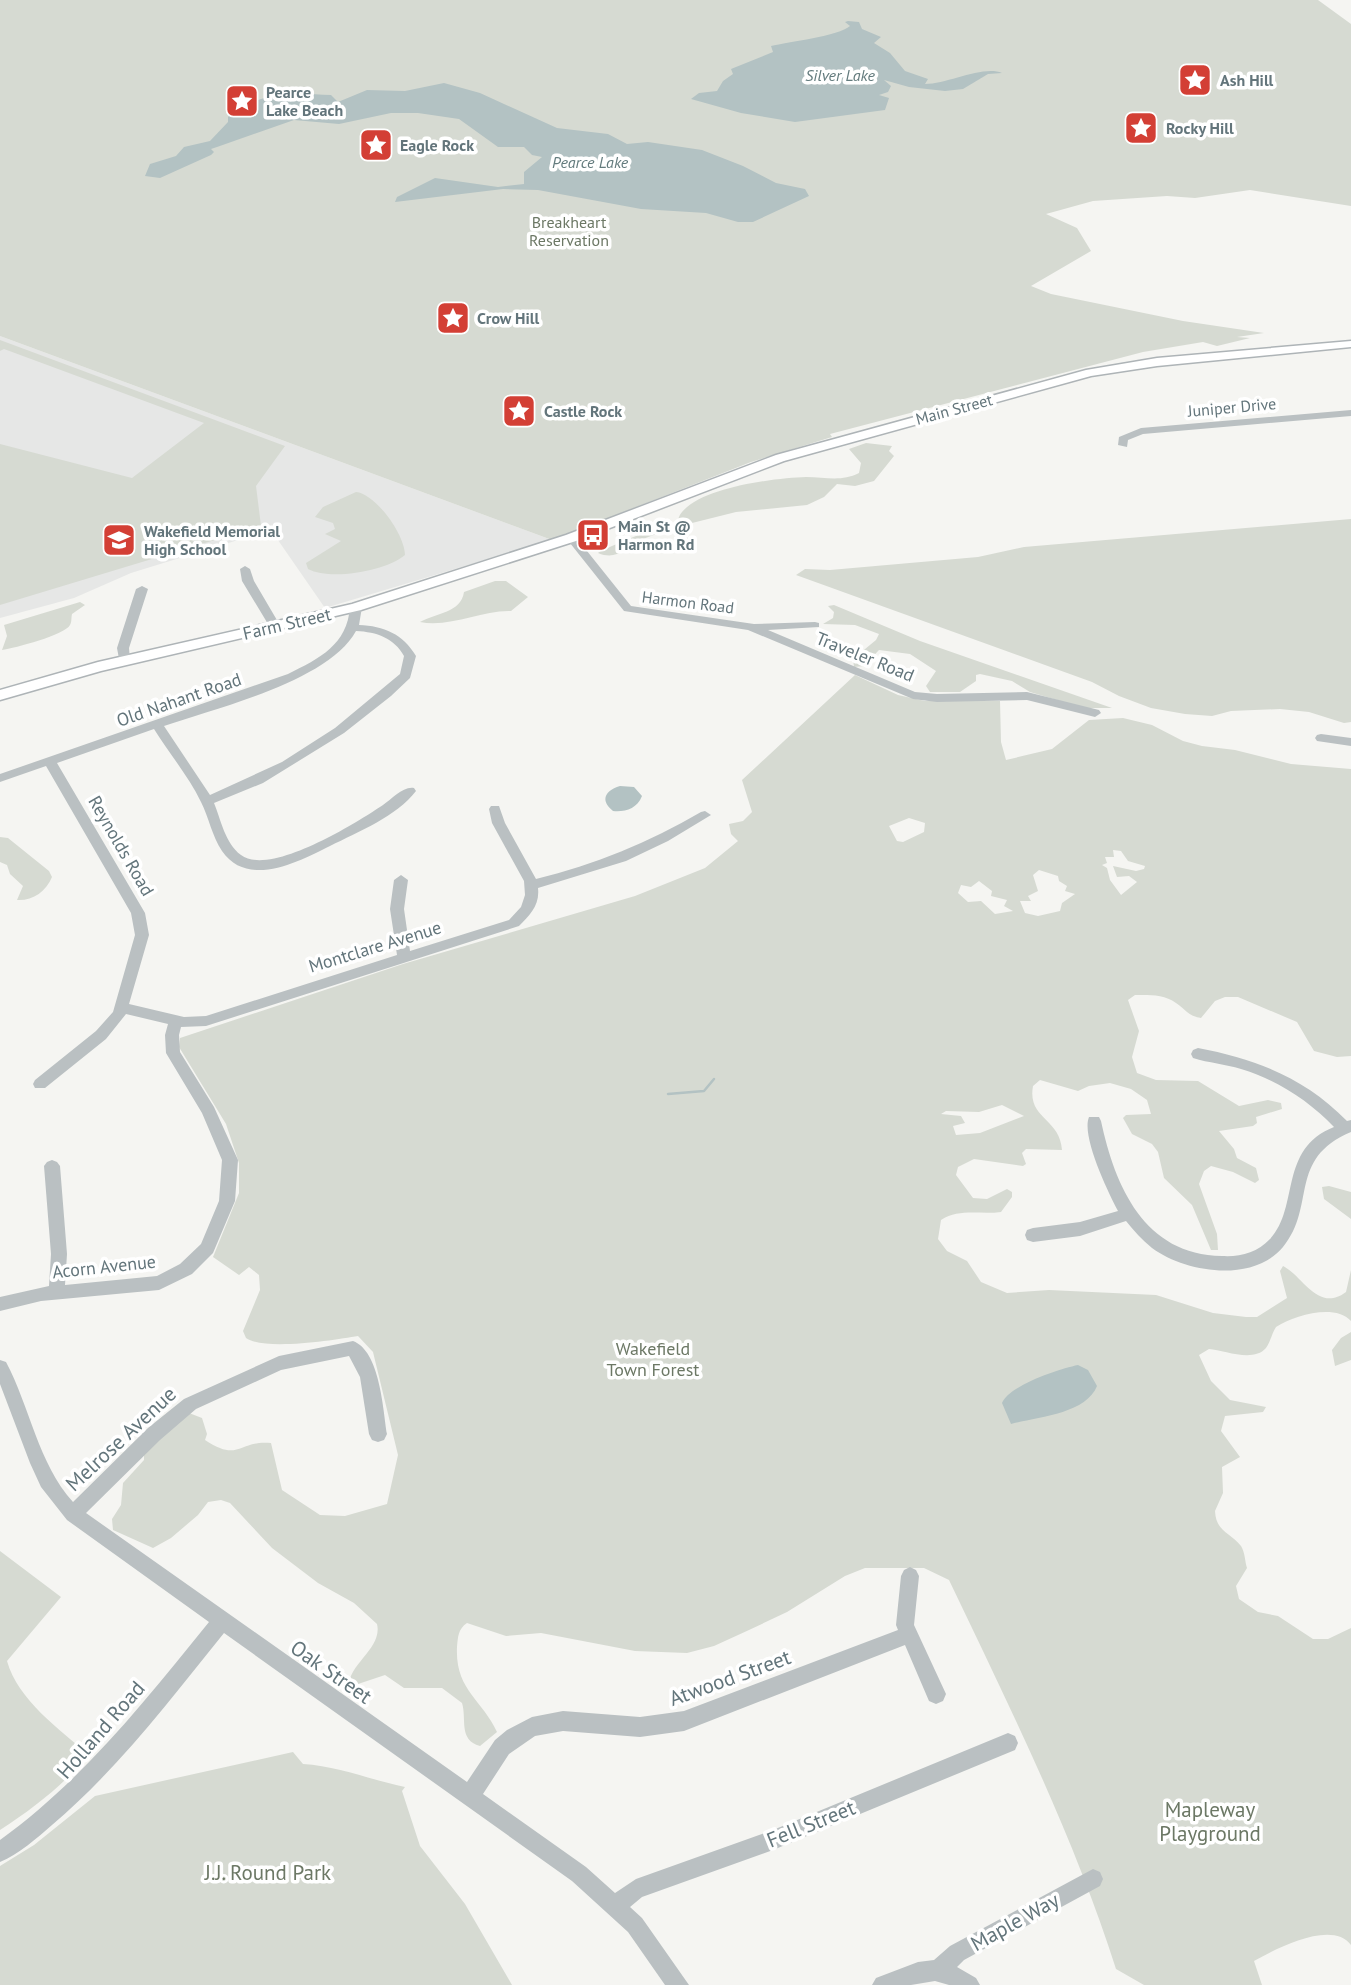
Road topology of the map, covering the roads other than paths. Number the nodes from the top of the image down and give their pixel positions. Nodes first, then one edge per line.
1 (1351, 344) edge
2 (1351, 413) edge
3 (1123, 445) dead end
4 (571, 538) junction
5 (245, 569) dead end
6 (142, 589) dead end
7 (356, 607) junction
8 (340, 612) junction
9 (816, 625) dead end
10 (275, 627) junction
11 (751, 627) junction
12 (353, 628) junction
13 (124, 661) junction
14 (0, 695) edge
15 (1095, 713) dead end
16 (158, 726) junction
17 (1321, 738) dead end
18 (1351, 743) edge
19 (50, 762) junction
20 (0, 778) edge
21 (410, 791) dead end
22 (207, 801) junction
23 (495, 810) dead end
24 (705, 816) dead end
25 (401, 880) dead end
26 (531, 886) junction
27 (404, 957) junction
28 (122, 1008) junction
29 (176, 1020) junction
30 (1198, 1054) dead end
31 (40, 1084) dead end
32 (1094, 1121) dead end
33 (1348, 1127) edge
34 (52, 1166) dead end
35 (1128, 1214) junction
36 (1033, 1235) dead end
37 (57, 1292) junction
38 (0, 1304) edge
39 (0, 1367) edge
40 (378, 1434) dead end
41 (73, 1514) junction
42 (910, 1576) dead end
43 (221, 1622) junction
44 (908, 1635) junction
45 (936, 1694) dead end
46 (1007, 1743) dead end
47 (469, 1797) junction
48 (0, 1852) edge
49 (1093, 1879) dead end
50 (616, 1905) junction
51 (940, 1969) junction
52 (896, 1983) edge
53 (678, 1985) edge
54 (970, 1985) edge

1 - 4 main road, Main Street
2 - 3 street, Juniper Drive
4 - 7 main road, Farm Street
4 - 11 street, Harmon Road
5 - 10 street
6 - 13 street
7 - 8 main road, Farm Street
7 - 12 street
8 - 10 main road, Farm Street
8 - 12 street
9 - 11 street
10 - 13 main road, Farm Street
11 - 15 street, Traveler Road
12 - 16 street, Old Nahant Road
12 - 22 street
13 - 14 main road, Farm Street
16 - 19 street, Old Nahant Road
16 - 22 street
17 - 18 street
19 - 20 street, Old Nahant Road
19 - 28 street, Reynolds Road
21 - 22 street
23 - 26 street
24 - 26 street
25 - 27 street
26 - 27 street, Montclare Avenue
27 - 29 street, Montclare Avenue
28 - 29 street, Montclare Avenue
28 - 31 street, Reynolds Road
29 - 37 street, Acorn Avenue
30 - 33 street
32 - 35 street
33 - 35 street
34 - 37 street
35 - 36 street
37 - 38 street, Acorn Avenue
39 - 41 street, Oak Street
40 - 41 street, Melrose Avenue
41 - 43 street, Oak Street
42 - 44 street
43 - 47 street, Oak Street
43 - 48 street, Holland Road
44 - 45 street
44 - 47 street, Atwood Street
46 - 50 street, Fell Street
47 - 50 street, Oak Street
49 - 51 street, Maple Way
50 - 53 street, Oak Street
51 - 52 street
51 - 54 street

